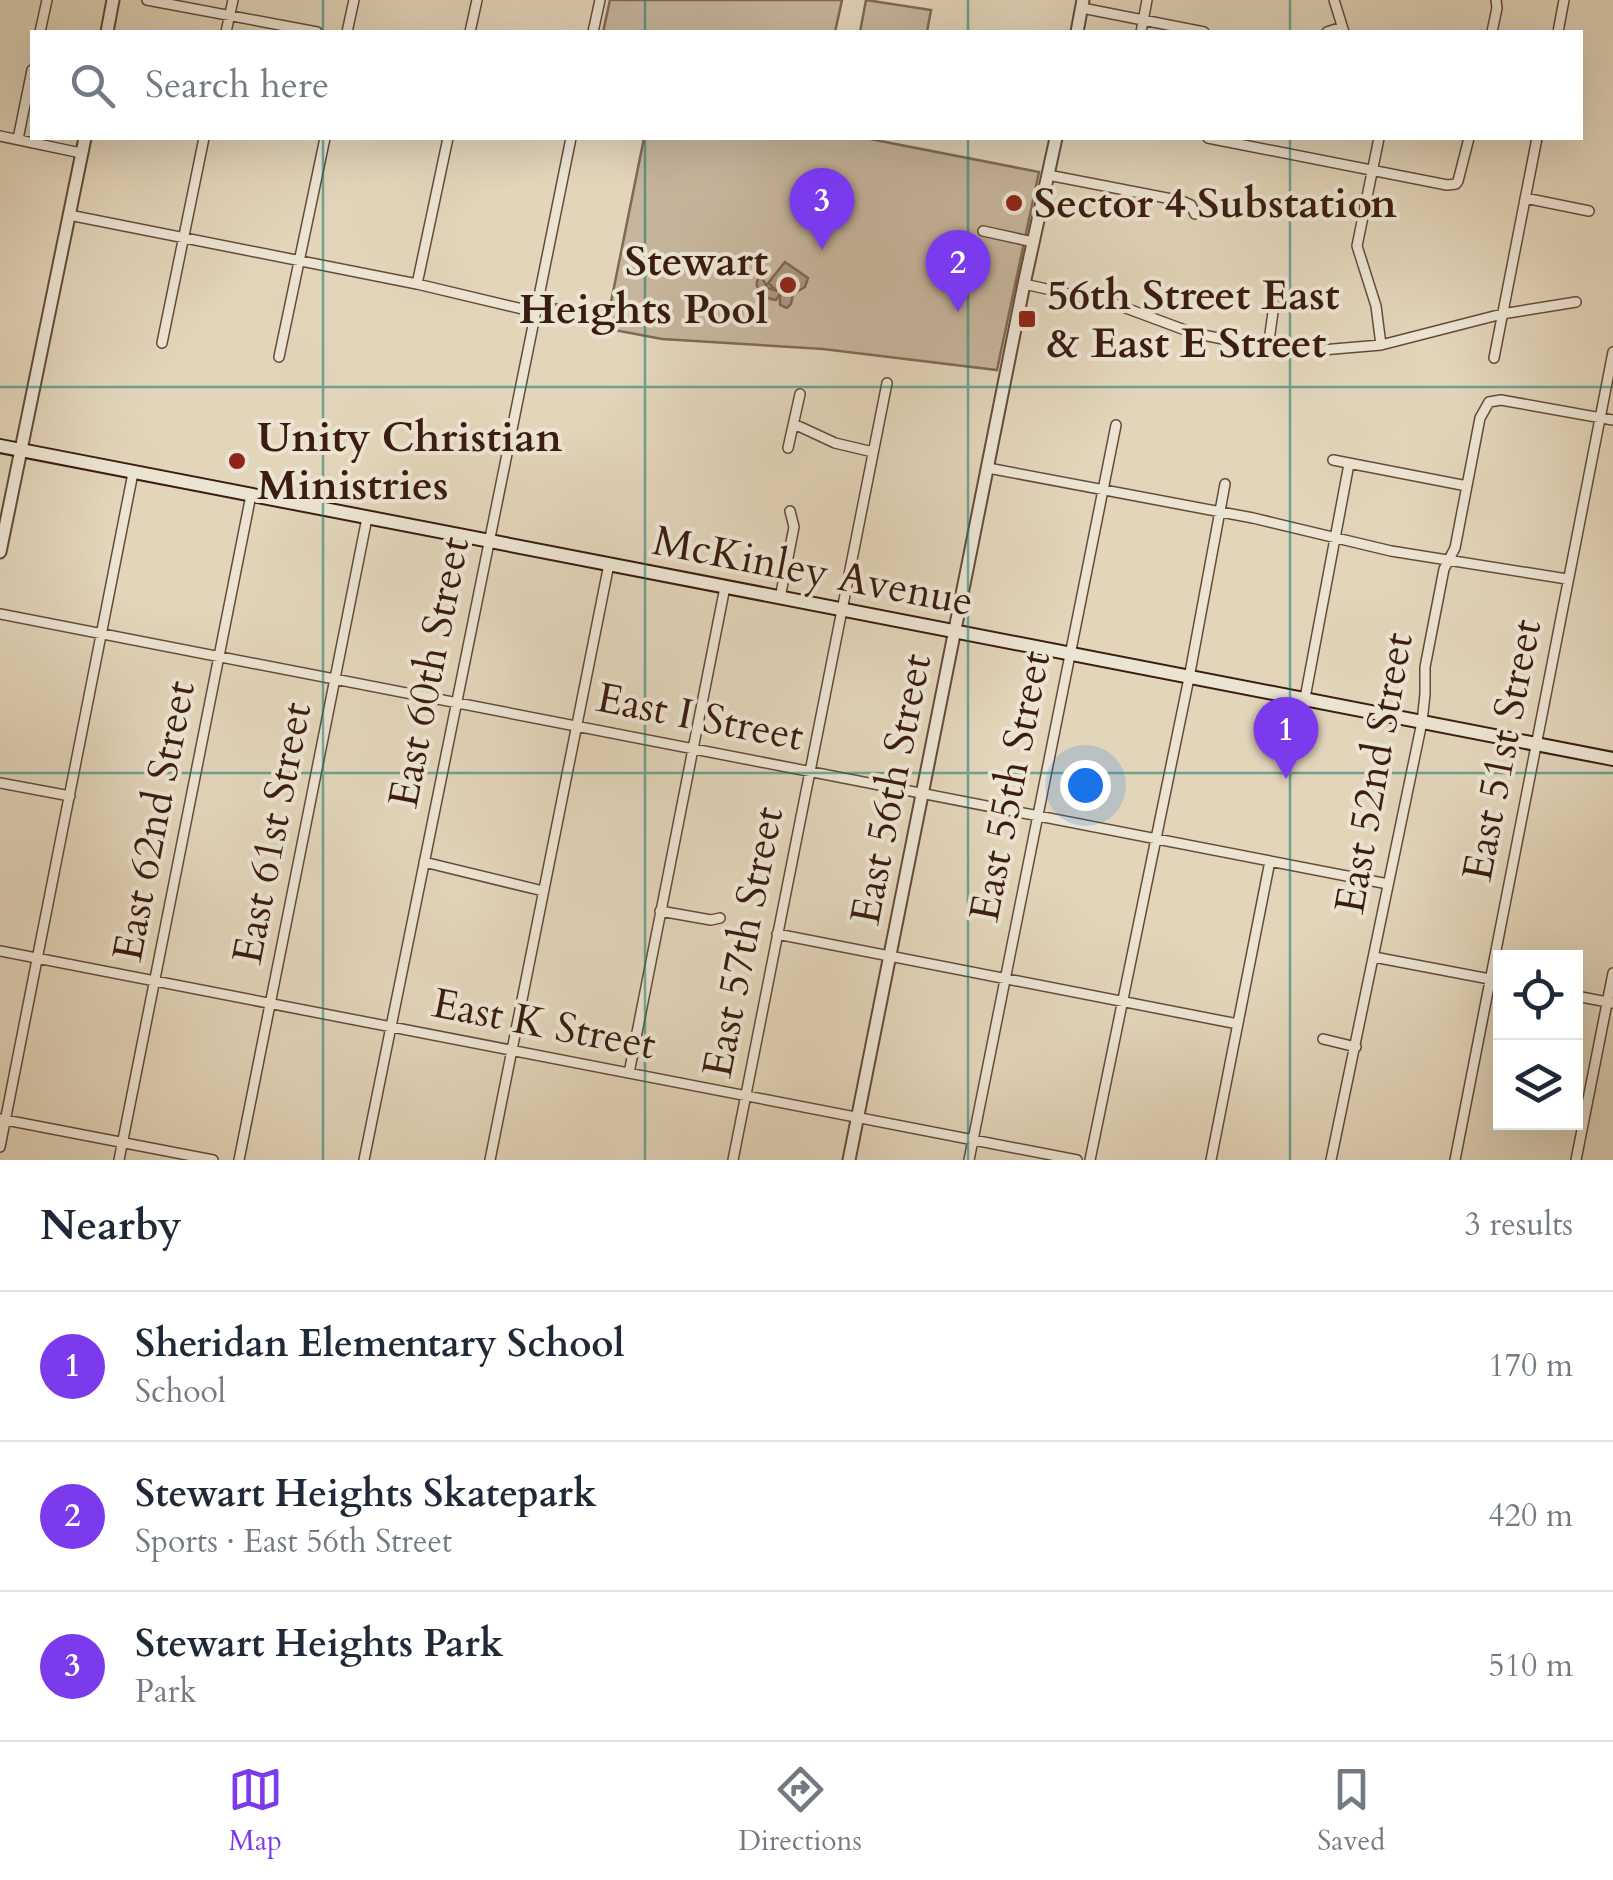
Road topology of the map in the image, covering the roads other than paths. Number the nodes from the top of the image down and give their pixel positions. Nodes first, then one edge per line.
1 (47, 0) edge
2 (113, 0) edge
3 (147, 0) edge
4 (232, 0) edge
5 (354, 0) edge
6 (477, 0) edge
7 (600, 0) edge
8 (1147, 0) edge
9 (1334, 0) edge
10 (1496, 0) edge
11 (1564, 0) edge
12 (1083, 4) edge
13 (229, 16) junction
14 (1143, 20) junction
15 (40, 30) edge
16 (106, 30) edge
17 (226, 30) edge
18 (306, 30) edge
19 (347, 30) edge
20 (470, 30) edge
21 (593, 30) edge
22 (1077, 30) edge
23 (1141, 30) edge
24 (1194, 30) edge
25 (1343, 30) edge
26 (1492, 30) edge
27 (1558, 30) edge
28 (30, 80) edge
29 (0, 136) edge
30 (18, 140) junction
31 (85, 140) edge
32 (204, 140) edge
33 (325, 140) edge
34 (448, 140) edge
35 (571, 140) edge
36 (1056, 140) edge
37 (1218, 140) edge
38 (1379, 140) edge
39 (1469, 140) edge
40 (1537, 140) edge
41 (82, 154) junction
42 (1374, 170) junction
43 (1048, 175) junction
44 (1525, 198) junction
45 (1589, 210) dead end
46 (1195, 214) dead end
47 (69, 215) junction
48 (982, 232) dead end
49 (184, 238) junction
50 (1033, 242) junction
51 (299, 262) junction
52 (1270, 283) dead end
53 (418, 284) junction
54 (1024, 284) junction
55 (1576, 302) dead end
56 (535, 312) junction
57 (1502, 314) junction
58 (162, 344) dead end
59 (1382, 346) junction
60 (1268, 348) junction
61 (1613, 352) edge
62 (280, 358) dead end
63 (1494, 358) dead end
64 (887, 383) dead end
65 (800, 394) dead end
66 (1600, 417) junction
67 (1613, 420) edge
68 (794, 424) junction
69 (1116, 425) dead end
70 (0, 446) edge
71 (788, 448) dead end
72 (20, 450) junction
73 (873, 452) junction
74 (1334, 460) dead end
75 (1349, 464) junction
76 (988, 468) junction
77 (133, 473) junction
78 (1225, 484) dead end
79 (1467, 486) junction
80 (1104, 491) junction
81 (251, 495) junction
82 (790, 511) dead end
83 (1219, 513) junction
84 (367, 518) junction
85 (1335, 536) junction
86 (489, 541) junction
87 (0, 552) edge
88 (1448, 561) junction
89 (609, 564) junction
90 (1568, 580) junction
91 (725, 588) junction
92 (780, 598) junction
93 (841, 609) junction
94 (0, 614) edge
95 (956, 631) junction
96 (102, 634) junction
97 (1070, 654) junction
98 (219, 658) junction
99 (1188, 678) junction
100 (335, 679) junction
101 (1304, 698) junction
102 (455, 703) junction
103 (1422, 722) junction
104 (576, 726) junction
105 (1538, 744) junction
106 (692, 749) junction
107 (1613, 759) edge
108 (810, 772) junction
109 (0, 783) edge
110 (924, 794) junction
111 (70, 796) junction
112 (1038, 816) junction
113 (1155, 838) junction
114 (1270, 861) junction
115 (424, 862) junction
116 (1388, 884) junction
117 (544, 891) junction
118 (660, 912) junction
119 (720, 918) dead end
120 (777, 934) junction
121 (1500, 950) edge
122 (0, 951) edge
123 (891, 955) junction
124 (1374, 957) junction
125 (39, 958) junction
126 (1613, 973) edge
127 (1005, 978) junction
128 (1493, 980) edge
129 (155, 982) junction
130 (1493, 989) edge
131 (1583, 997) edge
132 (1122, 1000) junction
133 (1610, 1002) edge
134 (271, 1004) junction
135 (1238, 1024) junction
136 (391, 1028) junction
137 (1323, 1039) dead end
138 (1356, 1046) junction
139 (511, 1050) junction
140 (629, 1073) junction
141 (746, 1096) junction
142 (857, 1118) junction
143 (3, 1120) edge
144 (972, 1140) junction
145 (122, 1142) junction
146 (0, 1147) edge
147 (119, 1160) edge
148 (213, 1160) edge
149 (239, 1160) edge
150 (364, 1160) edge
151 (490, 1160) edge
152 (733, 1160) edge
153 (848, 1160) edge
154 (969, 1160) edge
155 (1077, 1160) edge
156 (1090, 1160) edge
157 (1211, 1160) edge
158 (1332, 1160) edge
159 (1455, 1160) edge
160 (1576, 1160) edge

1 - 15 street
2 - 16 street
3 - 13 street
4 - 13 street
5 - 19 street
6 - 20 street
7 - 21 street
8 - 14 street
9 - 25 street
10 - 26 street
11 - 27 street
12 - 14 street
12 - 22 street
13 - 17 street
13 - 18 street
14 - 23 street
14 - 24 street
28 - 30 street
29 - 30 street
30 - 41 street
31 - 41 street
32 - 49 street
33 - 51 street
34 - 53 street
35 - 56 street, East 60th Street
36 - 43 street, East 56th Street
37 - 42 street
38 - 42 street
39 - 42 street
40 - 44 street
41 - 47 street
42 - 59 street
43 - 46 street
43 - 50 street, East 56th Street
44 - 45 street
44 - 57 street
47 - 49 street
47 - 72 street
48 - 50 street
49 - 51 street
49 - 58 street
50 - 54 street, East 56th Street
51 - 53 street
51 - 62 street
52 - 60 street
53 - 56 street
54 - 60 street
54 - 76 street, East 56th Street
55 - 57 street
56 - 86 street, East 60th Street
57 - 59 street
57 - 63 street
59 - 60 street
61 - 66 street, East 51st Street
64 - 73 street, East 57th Street
65 - 68 street
66 - 67 street
66 - 79 street, East 52nd Street
66 - 90 street, East 51st Street
68 - 71 street
68 - 73 street
69 - 80 street, East 55th Street
70 - 72 main road, McKinley Avenue
72 - 77 main road, McKinley Avenue
72 - 87 street
73 - 93 street, East 57th Street
74 - 75 street
75 - 79 street
75 - 85 street
76 - 80 street
76 - 95 street, East 56th Street
77 - 81 main road, McKinley Avenue
77 - 96 street
78 - 83 street
79 - 88 street, East 52nd Street
80 - 83 street
80 - 97 street, East 55th Street
81 - 84 main road, McKinley Avenue
81 - 98 street, East 62nd Street
82 - 92 street
83 - 85 street
83 - 99 street
84 - 86 main road, McKinley Avenue
84 - 100 street, East 61st Street
85 - 88 street
85 - 101 street
86 - 89 main road, McKinley Avenue
86 - 102 street, East 60th Street
88 - 90 street
88 - 103 street, East 52nd Street
89 - 91 main road, McKinley Avenue
89 - 104 street
90 - 105 street, East 51st Street
91 - 92 main road, McKinley Avenue
91 - 106 street
92 - 93 main road, McKinley Avenue
93 - 95 main road, McKinley Avenue
93 - 108 street, East 57th Street
94 - 96 street, East I Street
95 - 97 main road, McKinley Avenue
95 - 110 street, East 56th Street
96 - 98 street, East I Street
96 - 111 street
97 - 99 main road, McKinley Avenue
97 - 112 street, East 55th Street
98 - 100 street, East I Street
98 - 129 street, East 62nd Street
99 - 101 main road, McKinley Avenue
99 - 113 street
100 - 102 street, East I Street
100 - 134 street, East 61st Street
101 - 103 main road, McKinley Avenue
102 - 104 street, East I Street
102 - 115 street, East 60th Street
103 - 105 main road, McKinley Avenue
103 - 116 street, East 52nd Street
104 - 106 street, East I Street
104 - 117 street
105 - 107 main road, McKinley Avenue
105 - 121 street, East 51st Street
106 - 108 street, East I Street
106 - 118 street
108 - 110 street, East I Street
108 - 120 street, East 57th Street
109 - 111 street
110 - 112 street, East I Street
110 - 123 street, East 56th Street
111 - 125 street
112 - 113 street, East I Street
112 - 127 street, East 55th Street
113 - 114 street, East I Street
113 - 132 street
114 - 116 street, East I Street
114 - 135 street
115 - 117 street
115 - 136 street, East 60th Street
116 - 124 street, East 52nd Street
117 - 139 street
118 - 119 street
118 - 140 street
120 - 123 street
120 - 141 street, East 57th Street
122 - 125 street, East K Street
123 - 127 street
123 - 142 street, East 56th Street
124 - 128 street
124 - 138 street, East 52nd Street
125 - 129 street, East K Street
125 - 143 street
126 - 133 street
127 - 132 street
127 - 144 street, East 55th Street
129 - 134 street, East K Street
129 - 145 street, East 62nd Street
130 - 159 street, East 51st Street
131 - 133 street
132 - 135 street
132 - 156 street
133 - 160 street
134 - 136 street, East K Street
134 - 149 street, East 61st Street
135 - 157 street
136 - 139 street, East K Street
136 - 150 street, East 60th Street
137 - 138 street
138 - 158 street, East 52nd Street
139 - 140 street, East K Street
139 - 151 street
140 - 141 street, East K Street
141 - 142 street, East K Street
141 - 152 street, East 57th Street
142 - 144 street, East K Street
142 - 153 street, East 56th Street
143 - 145 street
143 - 146 street
144 - 154 street, East 55th Street
144 - 155 street, East K Street
145 - 147 street, East 62nd Street
145 - 148 street

